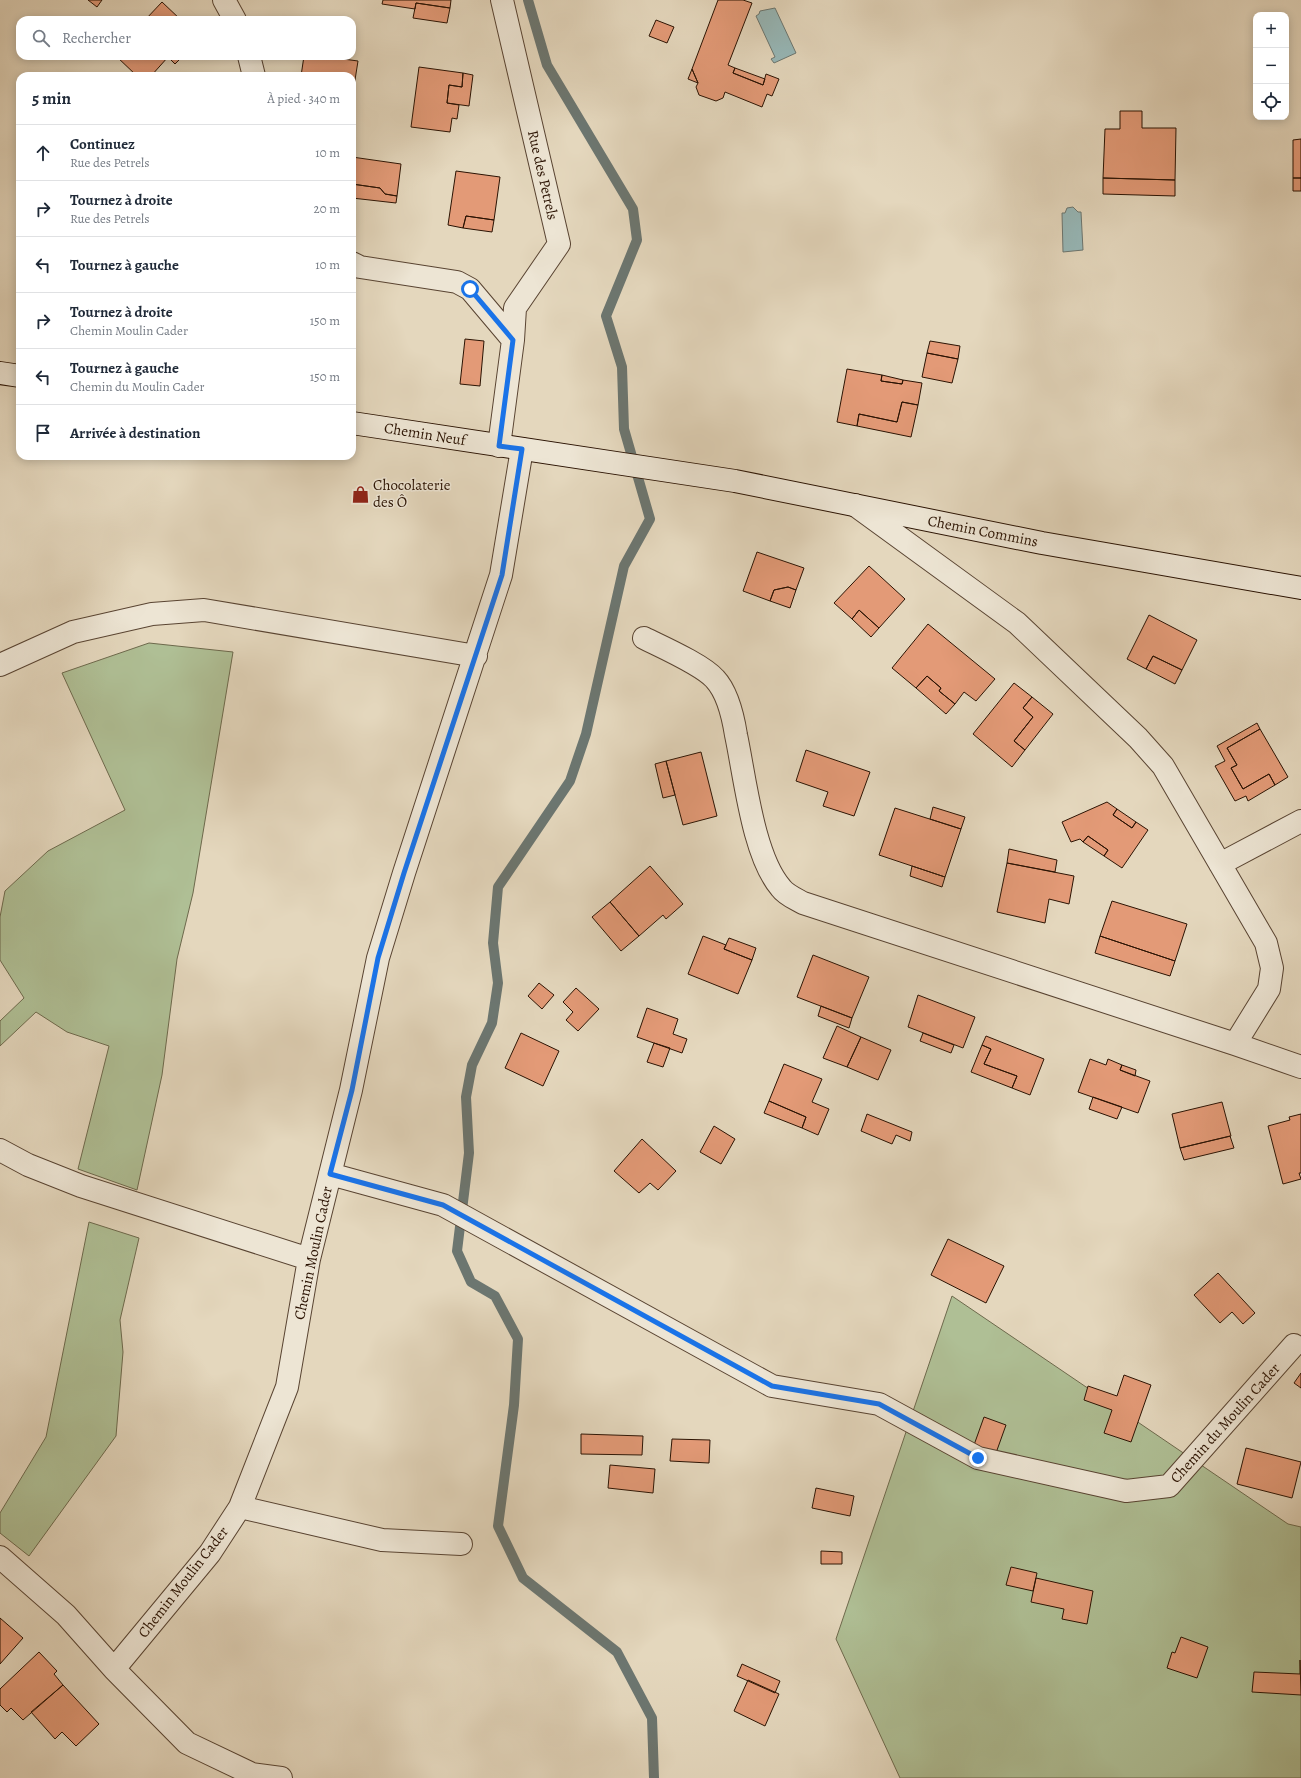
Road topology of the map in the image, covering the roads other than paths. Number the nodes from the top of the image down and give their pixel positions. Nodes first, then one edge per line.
1 (224, 0) edge
2 (502, 0) edge
3 (233, 16) edge
4 (250, 60) edge
5 (253, 72) edge
6 (356, 266) edge
7 (513, 340) junction
8 (0, 373) edge
9 (16, 375) edge
10 (356, 424) edge
11 (499, 446) junction
12 (522, 449) junction
13 (855, 505) junction
14 (1301, 588) edge
15 (644, 638) dead end
16 (476, 656) junction
17 (0, 665) edge
18 (1301, 821) edge
19 (1220, 864) junction
20 (1235, 1044) junction
21 (1301, 1068) edge
22 (0, 1150) edge
23 (330, 1174) junction
24 (309, 1259) junction
25 (1294, 1345) dead end
26 (240, 1507) junction
27 (461, 1544) dead end
28 (0, 1557) edge
29 (114, 1669) junction
30 (282, 1778) edge

1 - 3 street
2 - 7 street, Rue des Petrels
4 - 5 street
6 - 7 street
7 - 11 street, Rue des Petrels
8 - 9 street
10 - 11 street, Chemin Neuf
11 - 12 street, Chemin Neuf
12 - 13 street, Chemin Commins
12 - 16 street, Chemin Moulin Cader
13 - 14 street, Chemin Commins
13 - 19 street
15 - 20 street
16 - 17 street
16 - 23 street, Chemin Moulin Cader
18 - 19 street
19 - 20 street
20 - 21 street
22 - 24 street
23 - 24 street, Chemin Moulin Cader
23 - 25 street, Chemin du Moulin Cader
24 - 26 street, Chemin Moulin Cader
26 - 27 street
26 - 29 street, Chemin Moulin Cader
28 - 29 street
29 - 30 street

